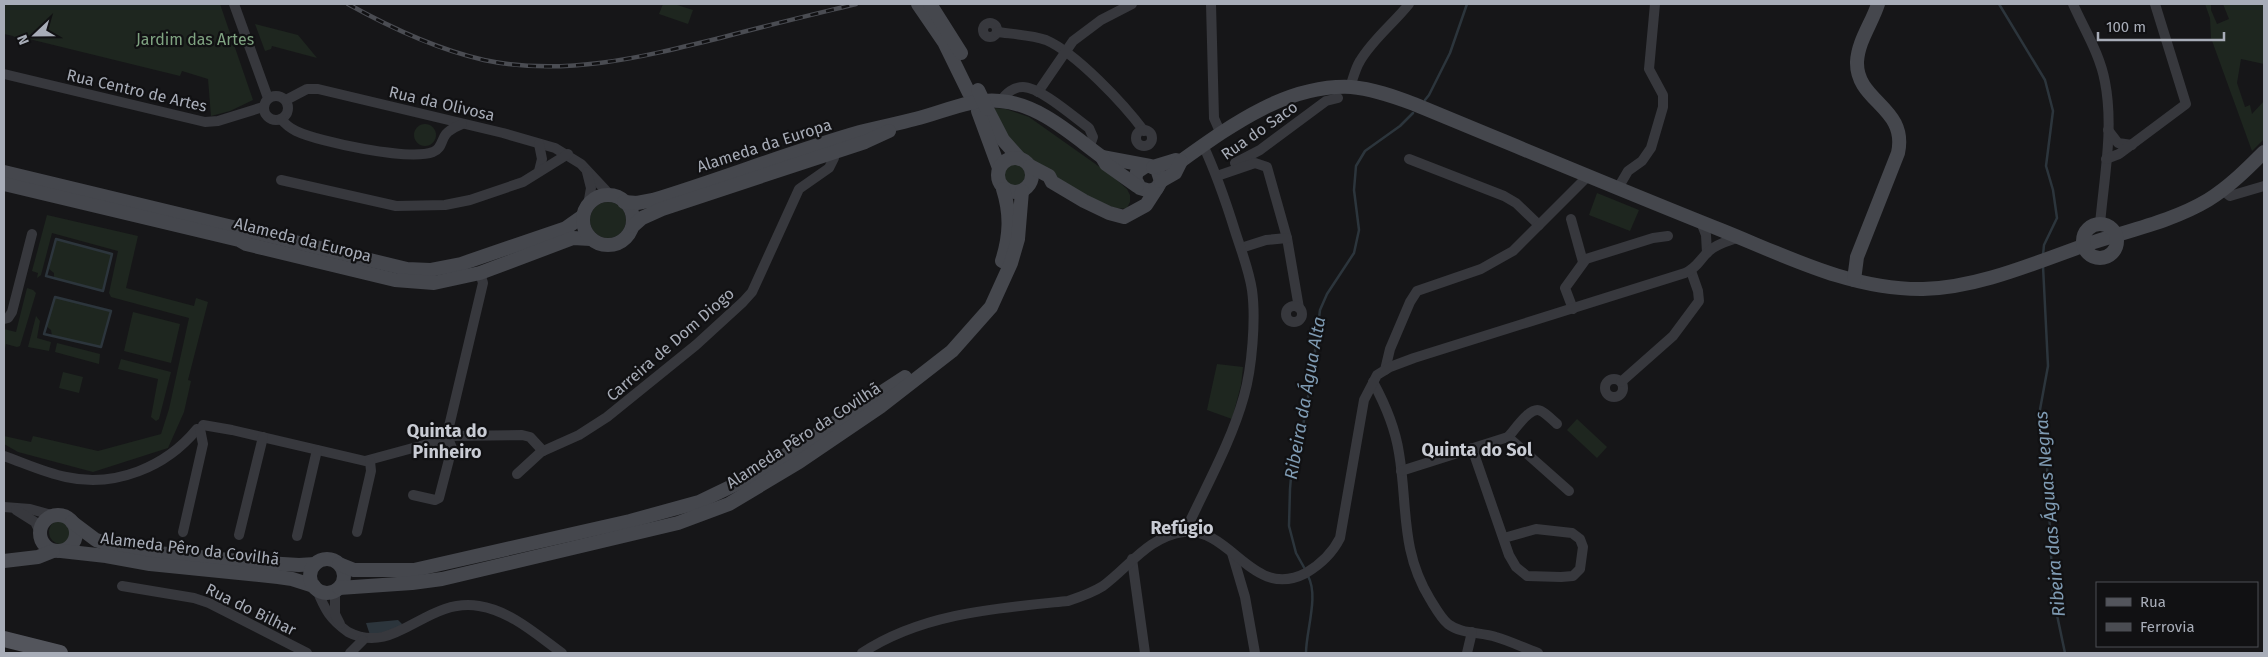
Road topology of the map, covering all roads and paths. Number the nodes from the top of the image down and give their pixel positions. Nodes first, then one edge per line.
1 (234, 4) edge
2 (918, 4) edge
3 (930, 4) edge
4 (1132, 4) edge
5 (1211, 4) edge
6 (1408, 4) edge
7 (1655, 4) edge
8 (1878, 4) edge
9 (2073, 4) edge
10 (2155, 4) edge
11 (997, 32) dead end
12 (1065, 53) junction
13 (4, 74) edge
14 (1350, 87) junction
15 (974, 91) junction
16 (1038, 92) junction
17 (1338, 98) dead end
18 (286, 100) junction
19 (1001, 100) junction
20 (265, 102) junction
21 (982, 110) junction
22 (432, 117) junction
23 (281, 119) junction
24 (914, 120) junction
25 (462, 124) junction
26 (2108, 130) junction
27 (1144, 131) dead end
28 (1221, 134) junction
29 (444, 136) junction
30 (539, 144) junction
31 (1203, 145) junction
32 (2132, 145) junction
33 (1089, 148) junction
34 (833, 152) junction
35 (2264, 152) edge
36 (568, 154) junction
37 (1102, 157) junction
38 (2106, 159) junction
39 (1409, 160) dead end
40 (1181, 161) junction
41 (1025, 163) junction
42 (1150, 166) junction
43 (999, 168) junction
44 (540, 171) junction
45 (586, 171) junction
46 (4, 172) edge
47 (1220, 174) junction
48 (1588, 176) junction
49 (281, 180) dead end
50 (1052, 182) junction
51 (4, 184) edge
52 (1159, 185) junction
53 (2264, 186) edge
54 (1139, 187) junction
55 (1618, 188) junction
56 (1003, 189) junction
57 (1025, 189) junction
58 (2222, 190) junction
59 (610, 195) junction
60 (624, 202) junction
61 (585, 210) junction
62 (1135, 210) junction
63 (1571, 219) dead end
64 (1701, 222) junction
65 (2100, 224) junction
66 (1539, 225) junction
67 (632, 226) junction
68 (1719, 229) junction
69 (32, 234) dead end
70 (2116, 235) junction
71 (1668, 236) dead end
72 (1740, 237) junction
73 (1287, 238) junction
74 (591, 239) junction
75 (2083, 246) junction
76 (1710, 247) junction
77 (1241, 248) junction
78 (1859, 258) junction
79 (1583, 262) junction
80 (1691, 271) junction
81 (480, 272) junction
82 (1831, 274) junction
83 (1854, 280) junction
84 (1880, 285) junction
85 (1299, 308) dead end
86 (1573, 309) junction
87 (4, 319) edge
88 (1385, 370) junction
89 (1373, 382) junction
90 (1621, 382) dead end
91 (1557, 424) dead end
92 (200, 427) junction
93 (263, 437) junction
94 (448, 437) junction
95 (1508, 437) junction
96 (1472, 448) junction
97 (317, 450) junction
98 (543, 451) junction
99 (4, 456) edge
100 (370, 461) junction
101 (1401, 471) junction
102 (517, 474) dead end
103 (1569, 491) dead end
104 (412, 495) dead end
105 (9, 508) edge
106 (56, 516) junction
107 (72, 522) junction
108 (183, 532) dead end
109 (357, 532) dead end
110 (1185, 532) junction
111 (240, 535) dead end
112 (298, 536) dead end
113 (1504, 538) junction
114 (49, 544) junction
115 (1232, 553) junction
116 (1132, 559) junction
117 (4, 561) edge
118 (315, 564) junction
119 (338, 564) junction
120 (122, 586) dead end
121 (316, 588) junction
122 (337, 589) junction
123 (341, 627) junction
124 (1472, 632) junction
125 (4, 639) edge
126 (362, 640) junction
127 (60, 653) edge
128 (307, 653) edge
129 (350, 653) edge
130 (562, 653) edge
131 (862, 653) edge
132 (1145, 653) edge
133 (1255, 653) edge
134 (1467, 653) edge
135 (1538, 653) edge

1 - 20 street
2 - 15 main road, Alameda Pêro da Covilhã
3 - 15 main road, Alameda Pêro da Covilhã
4 - 12 street
5 - 28 street
6 - 14 street
7 - 55 street
8 - 78 main road
9 - 26 street
10 - 32 street
11 - 12 street
12 - 16 street
12 - 27 street
13 - 20 street, Rua Centro de Artes
14 - 28 main road
14 - 48 main road
15 - 21 main road, Alameda Pêro da Covilhã
16 - 19 street
16 - 33 street
17 - 47 street, Rua do Saco
18 - 20 street, Rua Centro de Artes
18 - 22 street, Rua da Olivosa
18 - 23 street
19 - 24 main road, Alameda da Europa
19 - 33 main road, Alameda da Europa
20 - 23 street
21 - 41 main road, Alameda Pêro da Covilhã
21 - 43 main road, Alameda Pêro da Covilhã
22 - 25 street, Rua da Olivosa
22 - 29 street
23 - 29 street
24 - 34 main road, Alameda da Europa
24 - 60 main road, Alameda da Europa
25 - 29 street
25 - 30 street, Rua da Olivosa
26 - 32 street
26 - 38 street
28 - 31 main road
30 - 36 street, Rua da Olivosa
30 - 44 street
31 - 40 main road
31 - 47 street
32 - 38 street
33 - 37 main road, Alameda da Europa
34 - 67 main road, Alameda da Europa
34 - 98 street, Carreira de Dom Diogo
35 - 58 main road
36 - 44 street
36 - 45 street, Rua da Olivosa
37 - 42 main road, Alameda da Europa
37 - 54 main road, Alameda da Europa
38 - 65 street
39 - 66 street
40 - 42 main road
40 - 52 main road
41 - 43 main road
41 - 50 main road
41 - 57 main road, Alameda Pêro da Covilhã
42 - 52 main road
42 - 54 main road
43 - 56 main road, Alameda Pêro da Covilhã
44 - 49 street
45 - 59 street, Rua da Olivosa
45 - 61 street
46 - 61 main road, Alameda da Europa
47 - 73 street
47 - 77 street
48 - 55 main road
48 - 66 street
50 - 57 main road
50 - 62 main road
51 - 81 main road, Alameda da Europa
52 - 54 main road
52 - 62 main road
53 - 58 street
54 - 62 main road
55 - 64 main road
56 - 57 main road
56 - 119 main road, Alameda Pêro da Covilhã
57 - 122 main road, Alameda Pêro da Covilhã
58 - 70 main road
59 - 60 main road, Alameda da Europa
59 - 61 main road, Alameda da Europa
60 - 67 main road
61 - 74 main road
63 - 79 street
64 - 68 main road
64 - 76 street
65 - 70 main road
65 - 75 main road
66 - 88 street
67 - 74 main road, Alameda da Europa
68 - 72 main road
68 - 76 street
69 - 87 street
70 - 75 main road
71 - 79 street
72 - 76 street
72 - 82 main road
73 - 77 street
73 - 85 street
74 - 81 main road, Alameda da Europa
75 - 84 main road
76 - 80 street
77 - 110 street
78 - 82 main road
78 - 83 main road
78 - 84 main road
79 - 86 street
80 - 86 street
80 - 90 street
81 - 94 street
82 - 83 main road
83 - 84 main road
86 - 88 street
88 - 89 street
89 - 101 street
89 - 115 street
91 - 95 street
92 - 93 street
92 - 99 street
92 - 108 street
93 - 97 street
93 - 111 street
94 - 98 street
94 - 100 street
94 - 104 street
95 - 96 street
95 - 103 street
96 - 101 street
96 - 113 street
97 - 100 street
97 - 112 street
98 - 102 street, Carreira de Dom Diogo
100 - 109 street
101 - 124 street
105 - 106 street
105 - 114 street
106 - 107 main road, Alameda Pêro da Covilhã
106 - 114 main road
107 - 114 main road
107 - 118 main road, Alameda Pêro da Covilhã
110 - 115 street
110 - 116 street
113 - 113 street
114 - 117 main road
114 - 121 main road, Alameda Pêro da Covilhã
115 - 133 street
116 - 131 street
116 - 132 street
118 - 119 main road, Alameda Pêro da Covilhã
118 - 121 main road
119 - 122 main road
120 - 128 street, Rua do Bilhar
121 - 122 main road, Alameda Pêro da Covilhã
121 - 123 street
122 - 123 street
123 - 126 street
124 - 134 street
124 - 135 street
125 - 127 main road
126 - 129 street
126 - 130 street

